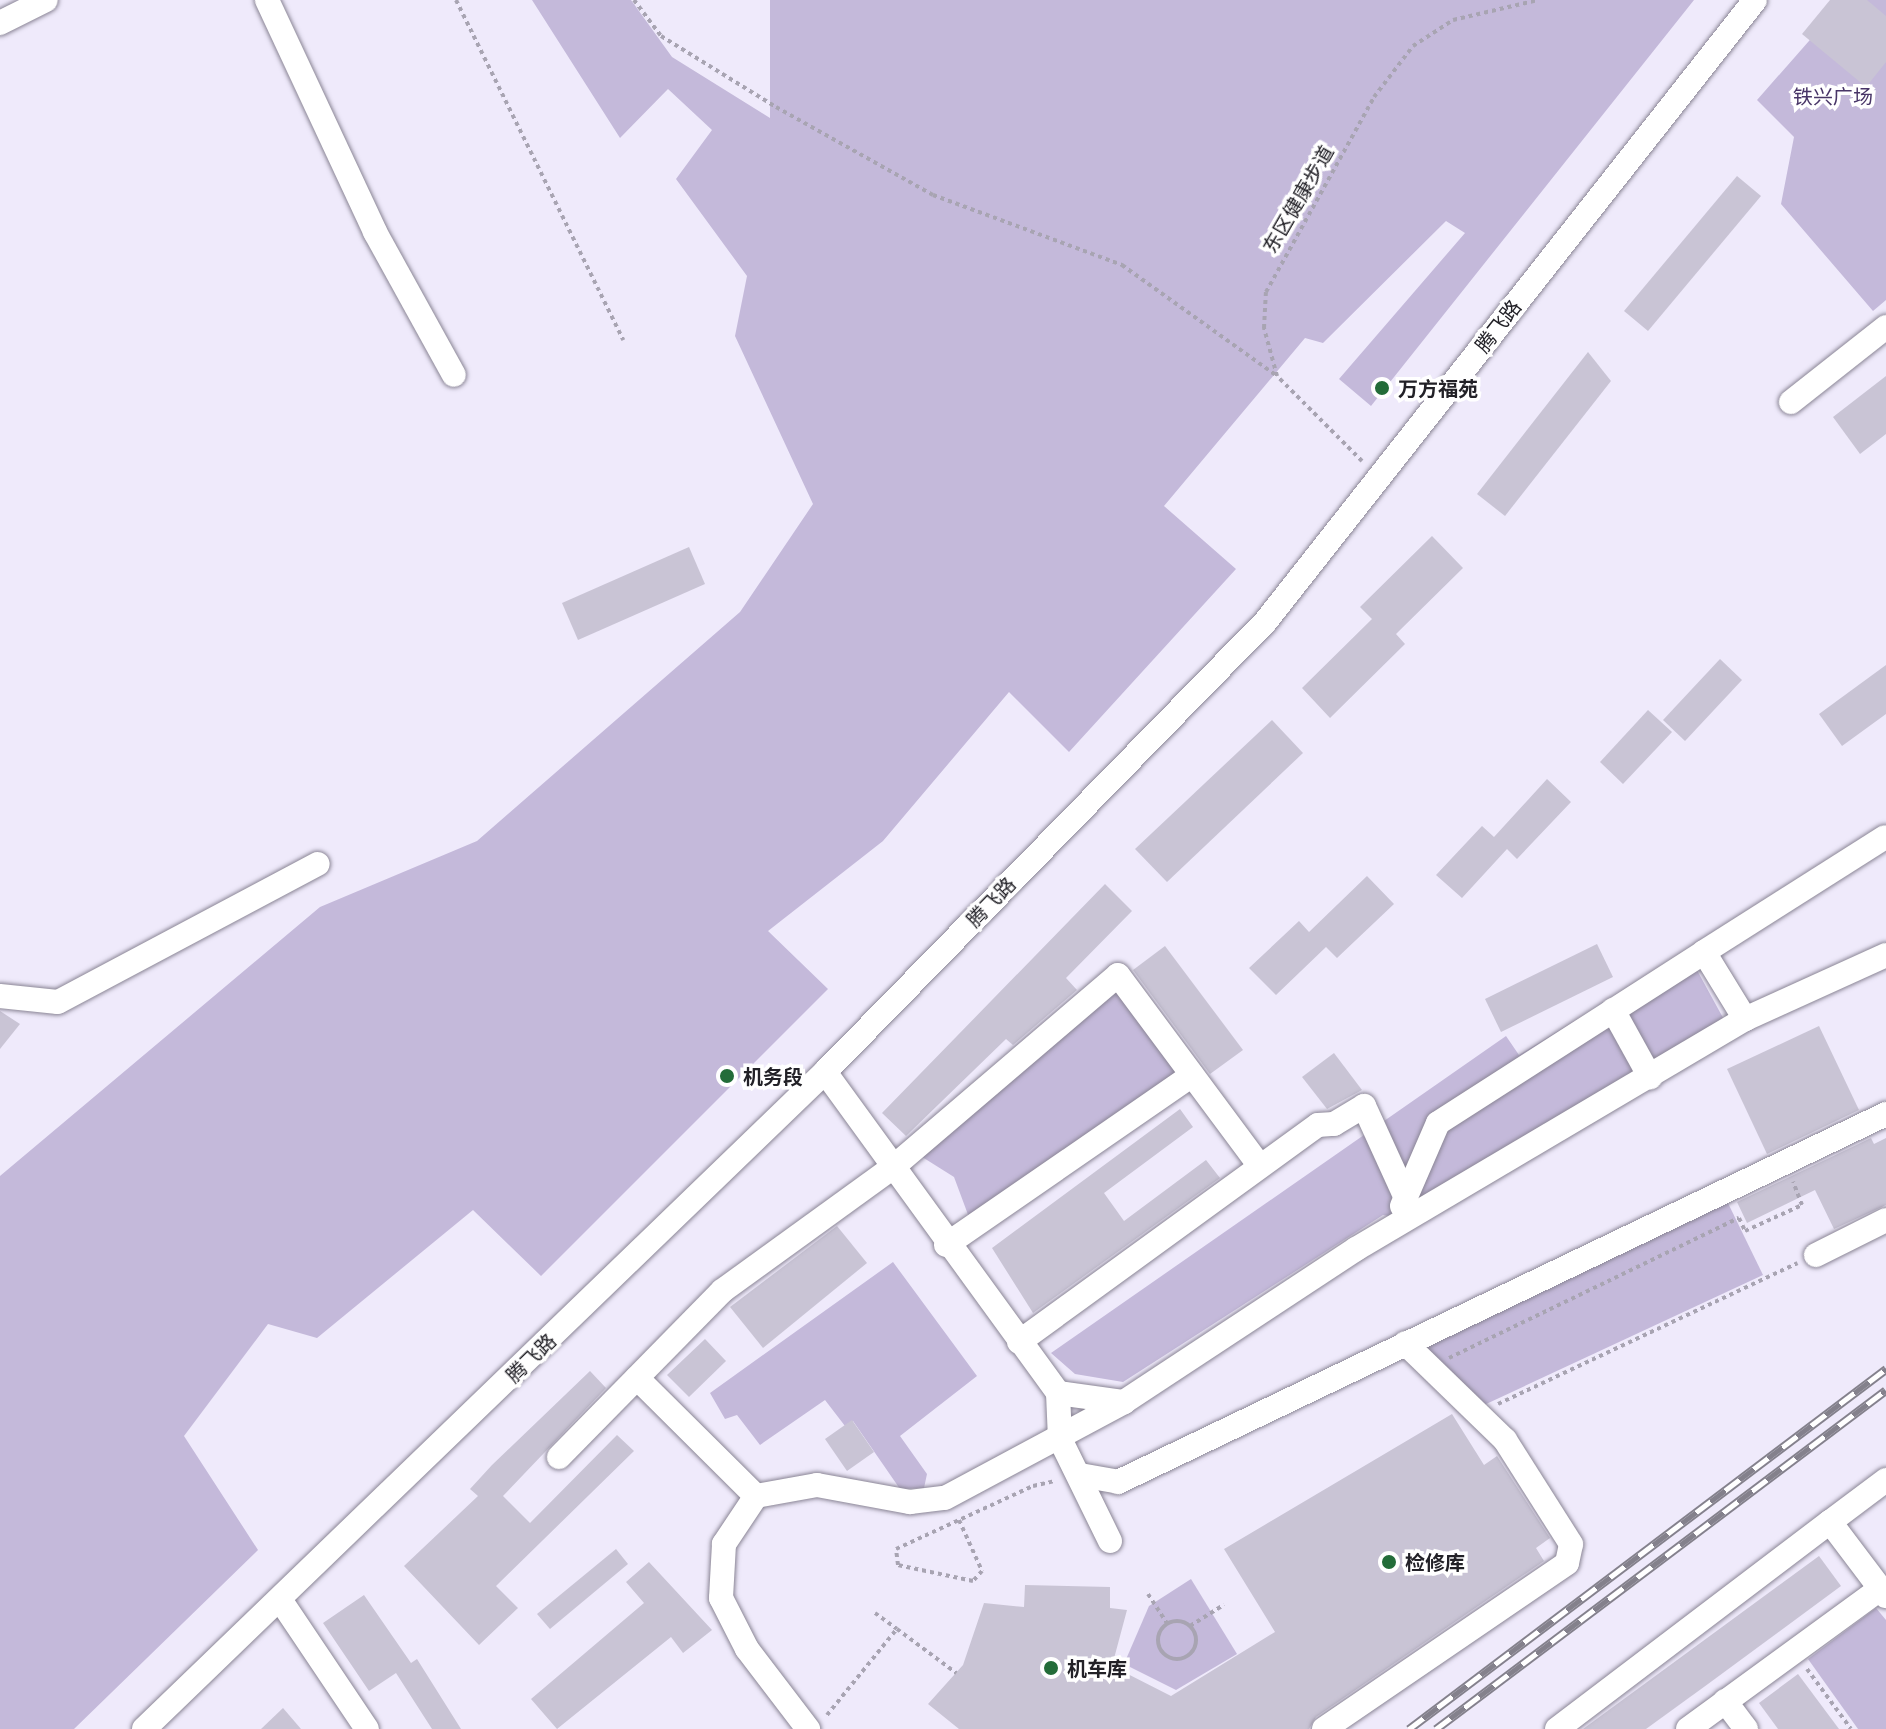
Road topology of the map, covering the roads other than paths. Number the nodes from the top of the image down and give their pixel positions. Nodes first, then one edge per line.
1 (46, 0) edge
2 (267, 0) edge
3 (1755, 0) edge
4 (0, 23) edge
5 (1886, 327) edge
6 (454, 375) dead end
7 (1791, 402) dead end
8 (1885, 837) edge
9 (318, 864) dead end
10 (1704, 952) junction
11 (1886, 955) edge
12 (0, 996) edge
13 (1613, 1010) junction
14 (1745, 1019) junction
15 (825, 1072) junction
16 (1192, 1075) junction
17 (1650, 1077) junction
18 (1886, 1114) edge
19 (1260, 1166) junction
20 (892, 1168) junction
21 (1406, 1198) junction
22 (1886, 1220) edge
23 (1389, 1236) junction
24 (946, 1245) junction
25 (1816, 1255) road end
26 (1019, 1342) junction
27 (1405, 1343) junction
28 (637, 1378) junction
29 (1058, 1393) junction
30 (1124, 1402) junction
31 (1060, 1439) junction
32 (559, 1457) dead end
33 (1080, 1475) junction
34 (1886, 1480) edge
35 (756, 1496) junction
36 (1830, 1522) junction
37 (1110, 1541) dead end
38 (1883, 1592) edge
39 (281, 1601) junction
40 (1725, 1701) junction
41 (816, 1724) edge
42 (144, 1729) edge
43 (367, 1729) edge
44 (1324, 1729) edge
45 (1557, 1729) edge
46 (1688, 1729) edge
47 (1746, 1729) edge

1 - 4 street
2 - 6 street
3 - 15 street, 腾飞路
5 - 7 street
8 - 10 street
9 - 12 street
10 - 13 street
10 - 14 street
11 - 14 street
13 - 17 street
13 - 21 street
14 - 17 street
15 - 20 street
15 - 39 street, 腾飞路
16 - 19 street
16 - 20 street
16 - 24 street
17 - 23 street
18 - 27 street
19 - 21 street
19 - 26 street
20 - 24 street
20 - 28 street
21 - 23 street
22 - 25 street
23 - 30 street
24 - 26 street
26 - 29 street
27 - 33 street
27 - 44 street
28 - 32 street
28 - 35 street
29 - 30 street
29 - 31 street
30 - 31 street
31 - 33 street
31 - 35 street
33 - 37 street
34 - 36 street
35 - 41 street
36 - 38 street
36 - 45 street
38 - 40 street
39 - 42 street, 腾飞路
39 - 43 street
40 - 46 street
40 - 47 street

